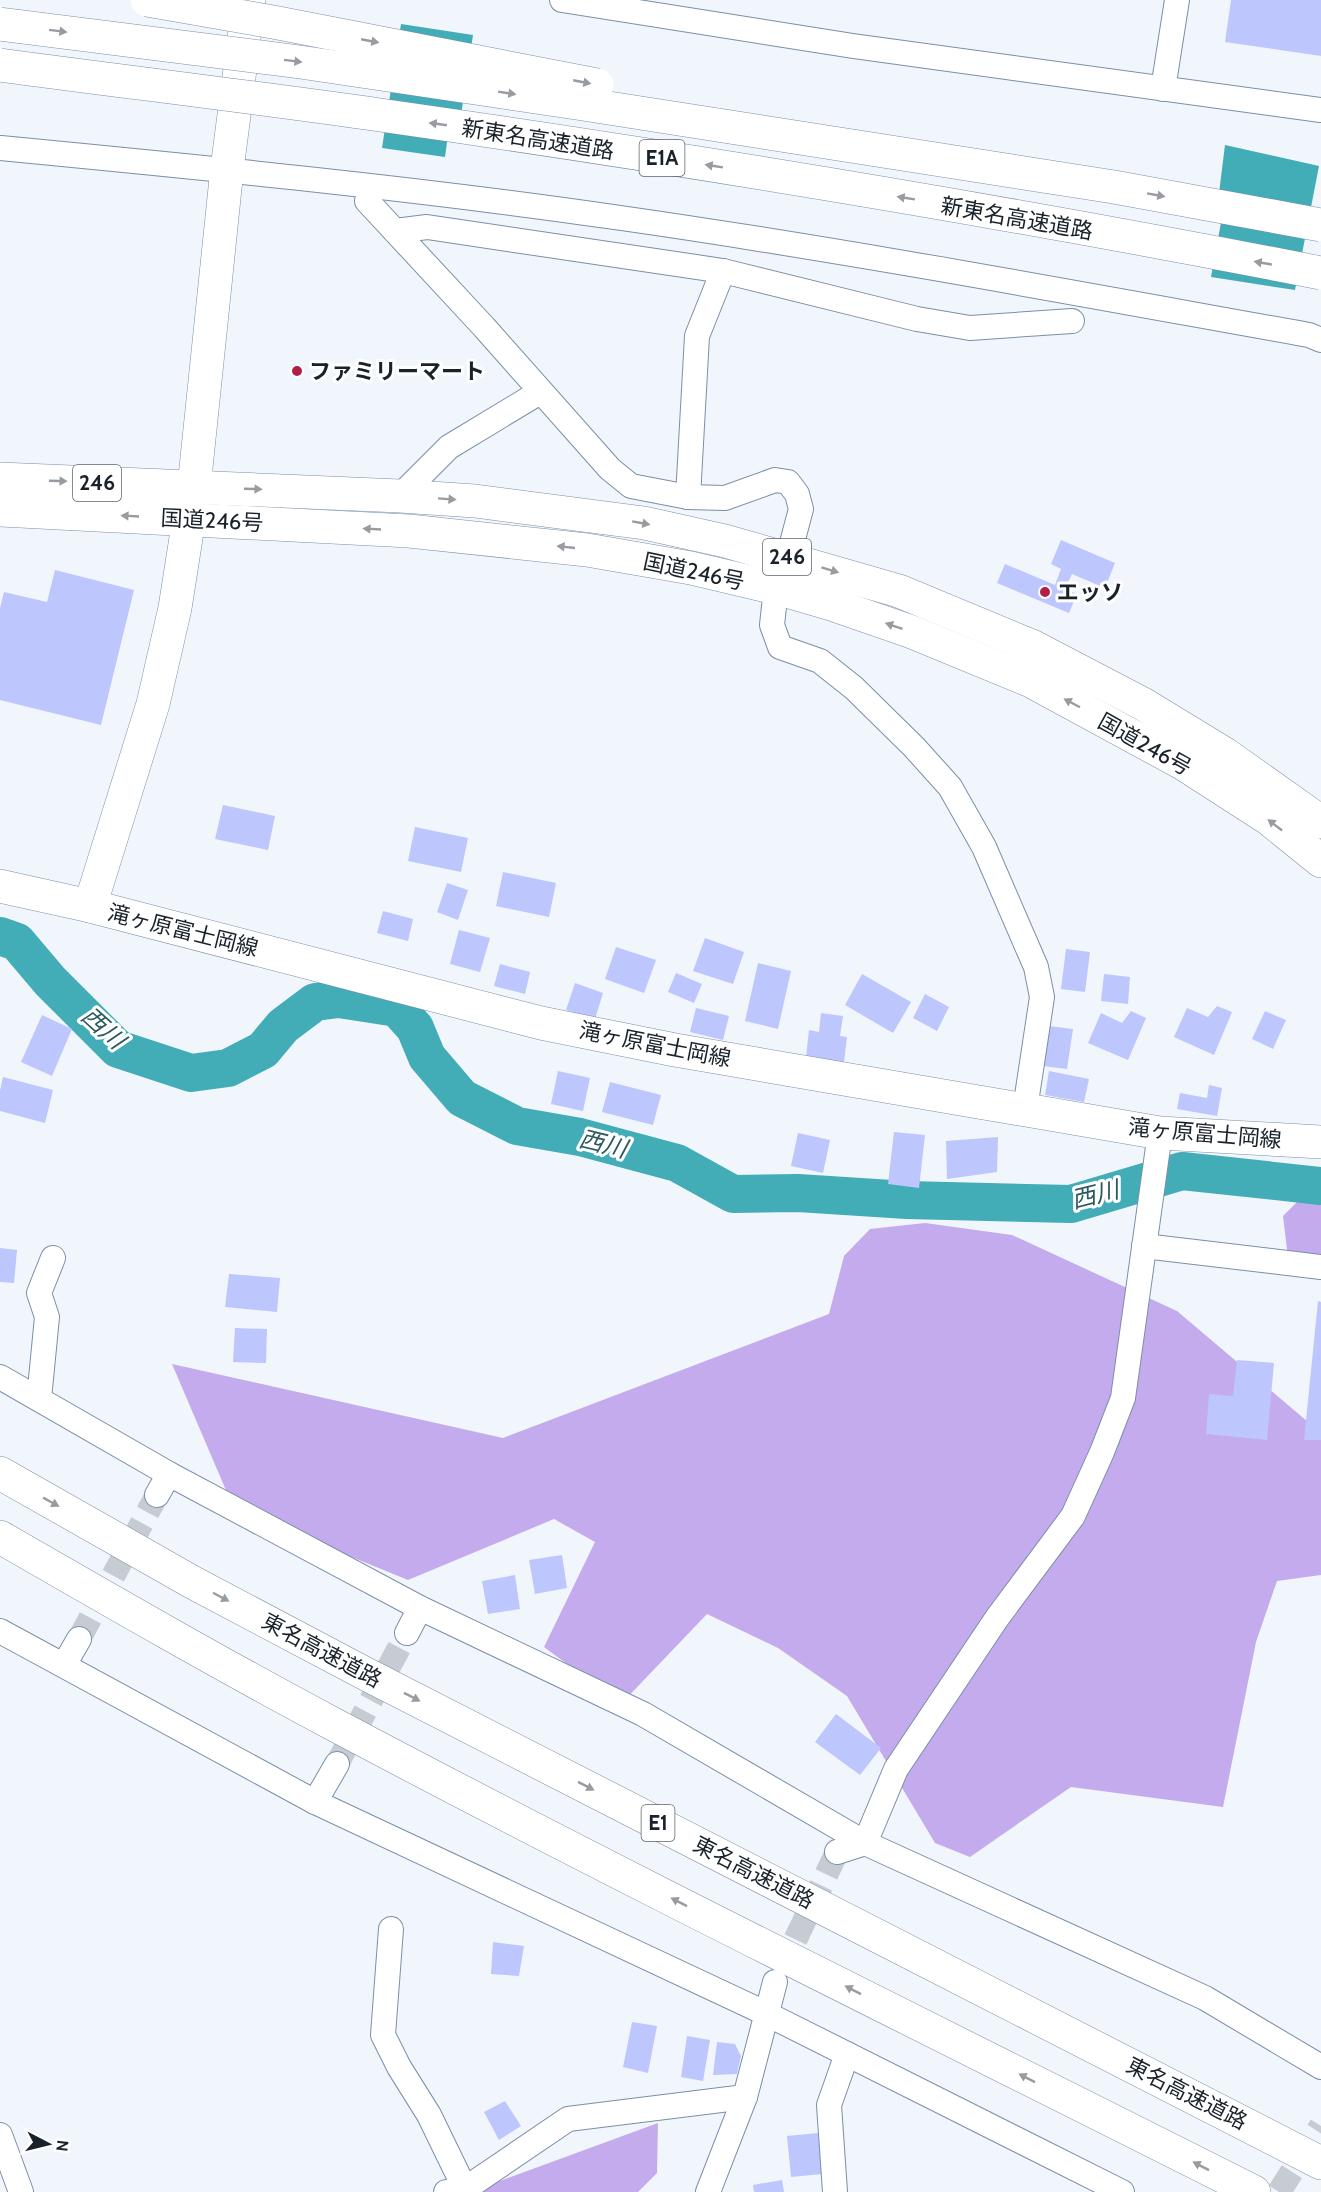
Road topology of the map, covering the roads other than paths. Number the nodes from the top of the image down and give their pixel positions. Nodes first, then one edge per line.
1 (147, 0) edge
2 (249, 0) edge
3 (562, 0) edge
4 (1177, 0) edge
5 (0, 24) edge
6 (0, 65) edge
7 (1163, 89) junction
8 (1321, 110) edge
9 (0, 148) edge
10 (227, 169) junction
11 (1114, 188) junction
12 (367, 201) dead end
13 (1321, 225) edge
14 (395, 231) junction
15 (723, 271) junction
16 (1321, 273) edge
17 (1072, 321) dead end
18 (1321, 340) edge
19 (540, 392) junction
20 (0, 479) edge
21 (194, 487) junction
22 (400, 496) junction
23 (688, 497) junction
24 (0, 510) edge
25 (189, 519) junction
26 (788, 558) junction
27 (776, 588) junction
28 (1321, 822) edge
29 (1321, 861) edge
30 (0, 886) edge
31 (90, 906) junction
32 (1025, 1109) junction
33 (1321, 1142) edge
34 (1158, 1147) junction
35 (1144, 1239) junction
36 (53, 1258) dead end
37 (1321, 1267) edge
38 (0, 1377) edge
39 (39, 1399) junction
40 (0, 1473) edge
41 (169, 1474) junction
42 (157, 1495) tunnel mouth
43 (0, 1537) edge
44 (420, 1608) junction
45 (0, 1631) edge
46 (407, 1633) tunnel mouth
47 (80, 1639) tunnel mouth
48 (64, 1665) junction
49 (337, 1764) tunnel mouth
50 (315, 1802) junction
51 (865, 1843) junction
52 (837, 1852) dead end
53 (391, 1929) dead end
54 (775, 1982) tunnel mouth
55 (765, 2013) junction
56 (847, 2054) junction
57 (1321, 2067) edge
58 (745, 2097) junction
59 (0, 2135) edge
60 (1321, 2163) edge
61 (455, 2190) edge
62 (21, 2192) edge
63 (708, 2192) edge
64 (835, 2192) edge
65 (1122, 2192) edge
66 (1254, 2192) edge

1 -> 11 main road, bridge
2 - 10 main road
3 - 7 street
4 - 7 street
5 -> 11 main road, 新東名高速道路 / E1A, bridge
16 -> 6 main road, 新東名高速道路 / E1A, bridge
7 - 8 street
9 - 10 street
10 - 18 street
10 - 21 main road
11 -> 13 main road, 新東名高速道路 / E1A, bridge
12 - 14 street
14 - 15 street
14 - 19 street
15 - 17 street
15 - 23 street
19 - 22 street
19 - 23 street
20 -> 21 main road, 国道246号 / 246
21 -> 22 main road, 国道246号 / 246
21 - 25 main road
22 -> 26 main road, 国道246号 / 246
23 - 26 street
25 -> 24 main road, 国道246号 / 246
27 -> 25 main road, 国道246号 / 246
25 - 31 main road
26 -> 28 main road, 国道246号 / 246
29 -> 27 main road, 国道246号 / 246
27 - 32 street
30 - 31 main road, 滝ヶ原富士岡線
31 - 32 main road, 滝ヶ原富士岡線
32 - 34 main road, 滝ヶ原富士岡線
33 - 34 main road, 滝ヶ原富士岡線
34 - 35 street
35 - 37 street
35 - 51 street
36 - 39 street
38 - 39 street
39 - 41 street
40 -> 60 main road, 東名高速道路 / E1
41 - 42 street
41 - 44 street
66 -> 43 main road
44 - 46 street
44 - 51 street
45 - 48 street
47 - 48 street
48 - 50 street
49 - 50 street
50 - 55 street
51 - 52 street
51 - 57 street
53 - 61 street
54 - 55 street
55 - 56 street
55 - 58 street
56 - 64 street
56 - 65 street
58 - 61 street
58 - 63 street
59 - 62 street

